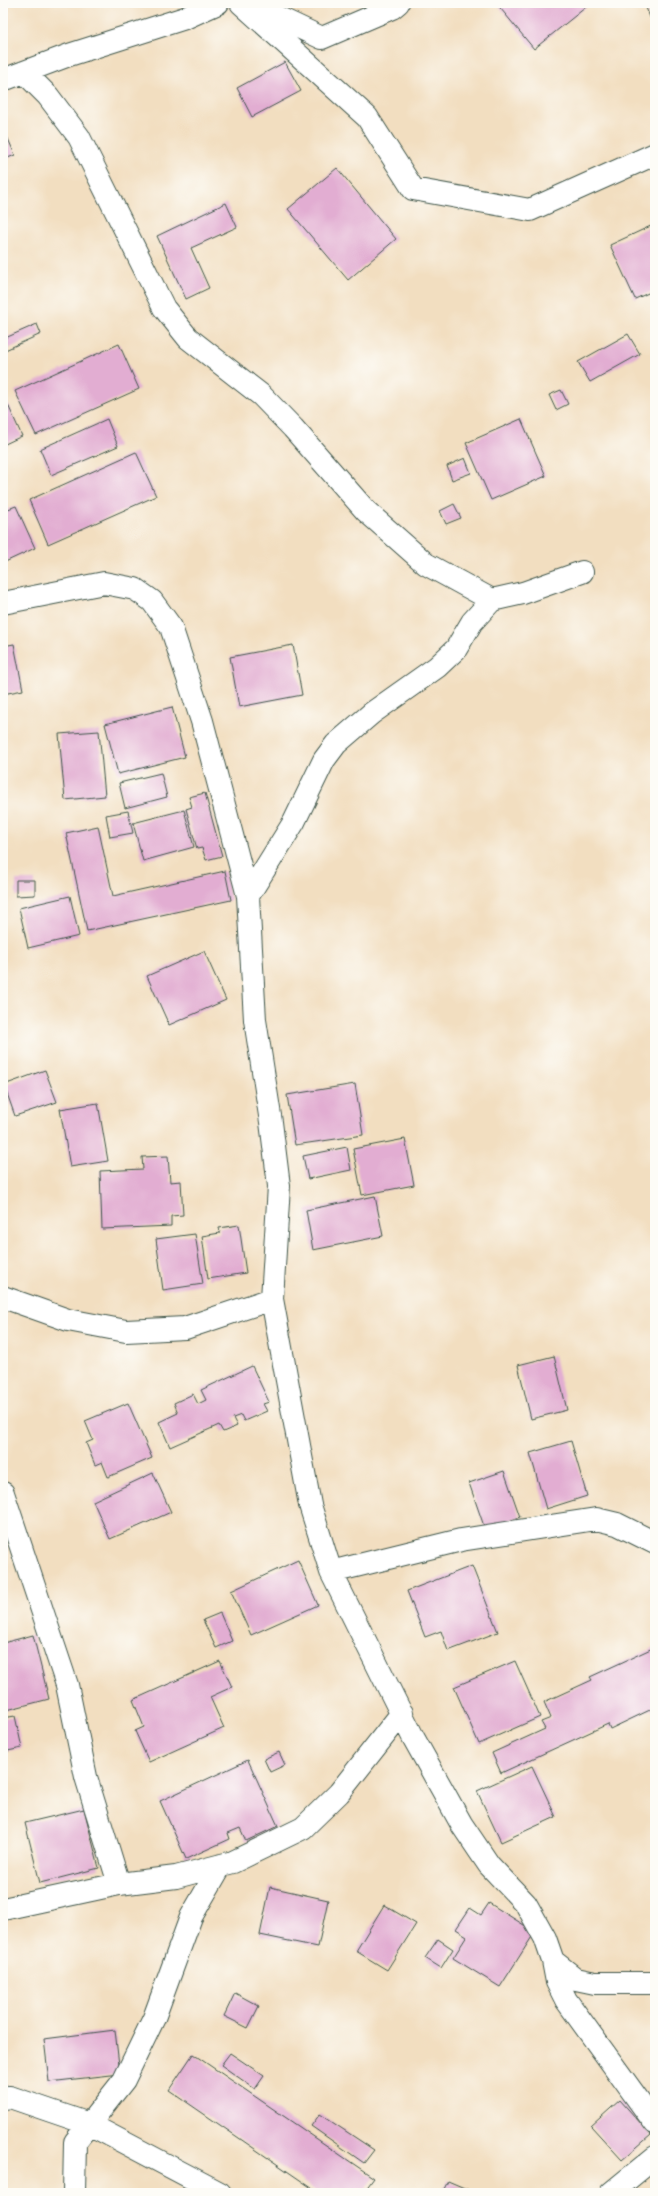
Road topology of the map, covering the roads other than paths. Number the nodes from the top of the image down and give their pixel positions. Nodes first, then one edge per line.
1 (218, 3) edge
2 (241, 3) edge
3 (248, 3) edge
4 (398, 3) edge
5 (24, 72) junction
6 (3, 80) edge
7 (655, 154) edge
8 (582, 572) dead end
9 (492, 600) junction
10 (3, 604) edge
11 (248, 896) junction
12 (3, 1296) edge
13 (272, 1299) junction
14 (3, 1492) edge
15 (655, 1543) edge
16 (330, 1572) junction
17 (402, 1713) junction
18 (221, 1865) junction
19 (119, 1884) junction
20 (3, 1909) edge
21 (553, 1961) junction
22 (655, 1983) edge
23 (3, 2098) edge
24 (655, 2123) edge
25 (89, 2124) junction
26 (655, 2157) edge
27 (74, 2193) edge
28 (220, 2193) edge
29 (611, 2193) edge

1 - 5 street
2 - 7 street
3 - 4 street
5 - 6 street
5 - 9 street
8 - 9 street
9 - 11 street
10 - 11 street
11 - 13 street
12 - 13 street
13 - 16 street
14 - 19 street
15 - 16 street
16 - 17 street
17 - 18 street
17 - 21 street
18 - 19 street
18 - 25 street
19 - 20 street
21 - 22 street
21 - 24 street
23 - 25 street
25 - 27 street
25 - 28 street
26 - 29 street

